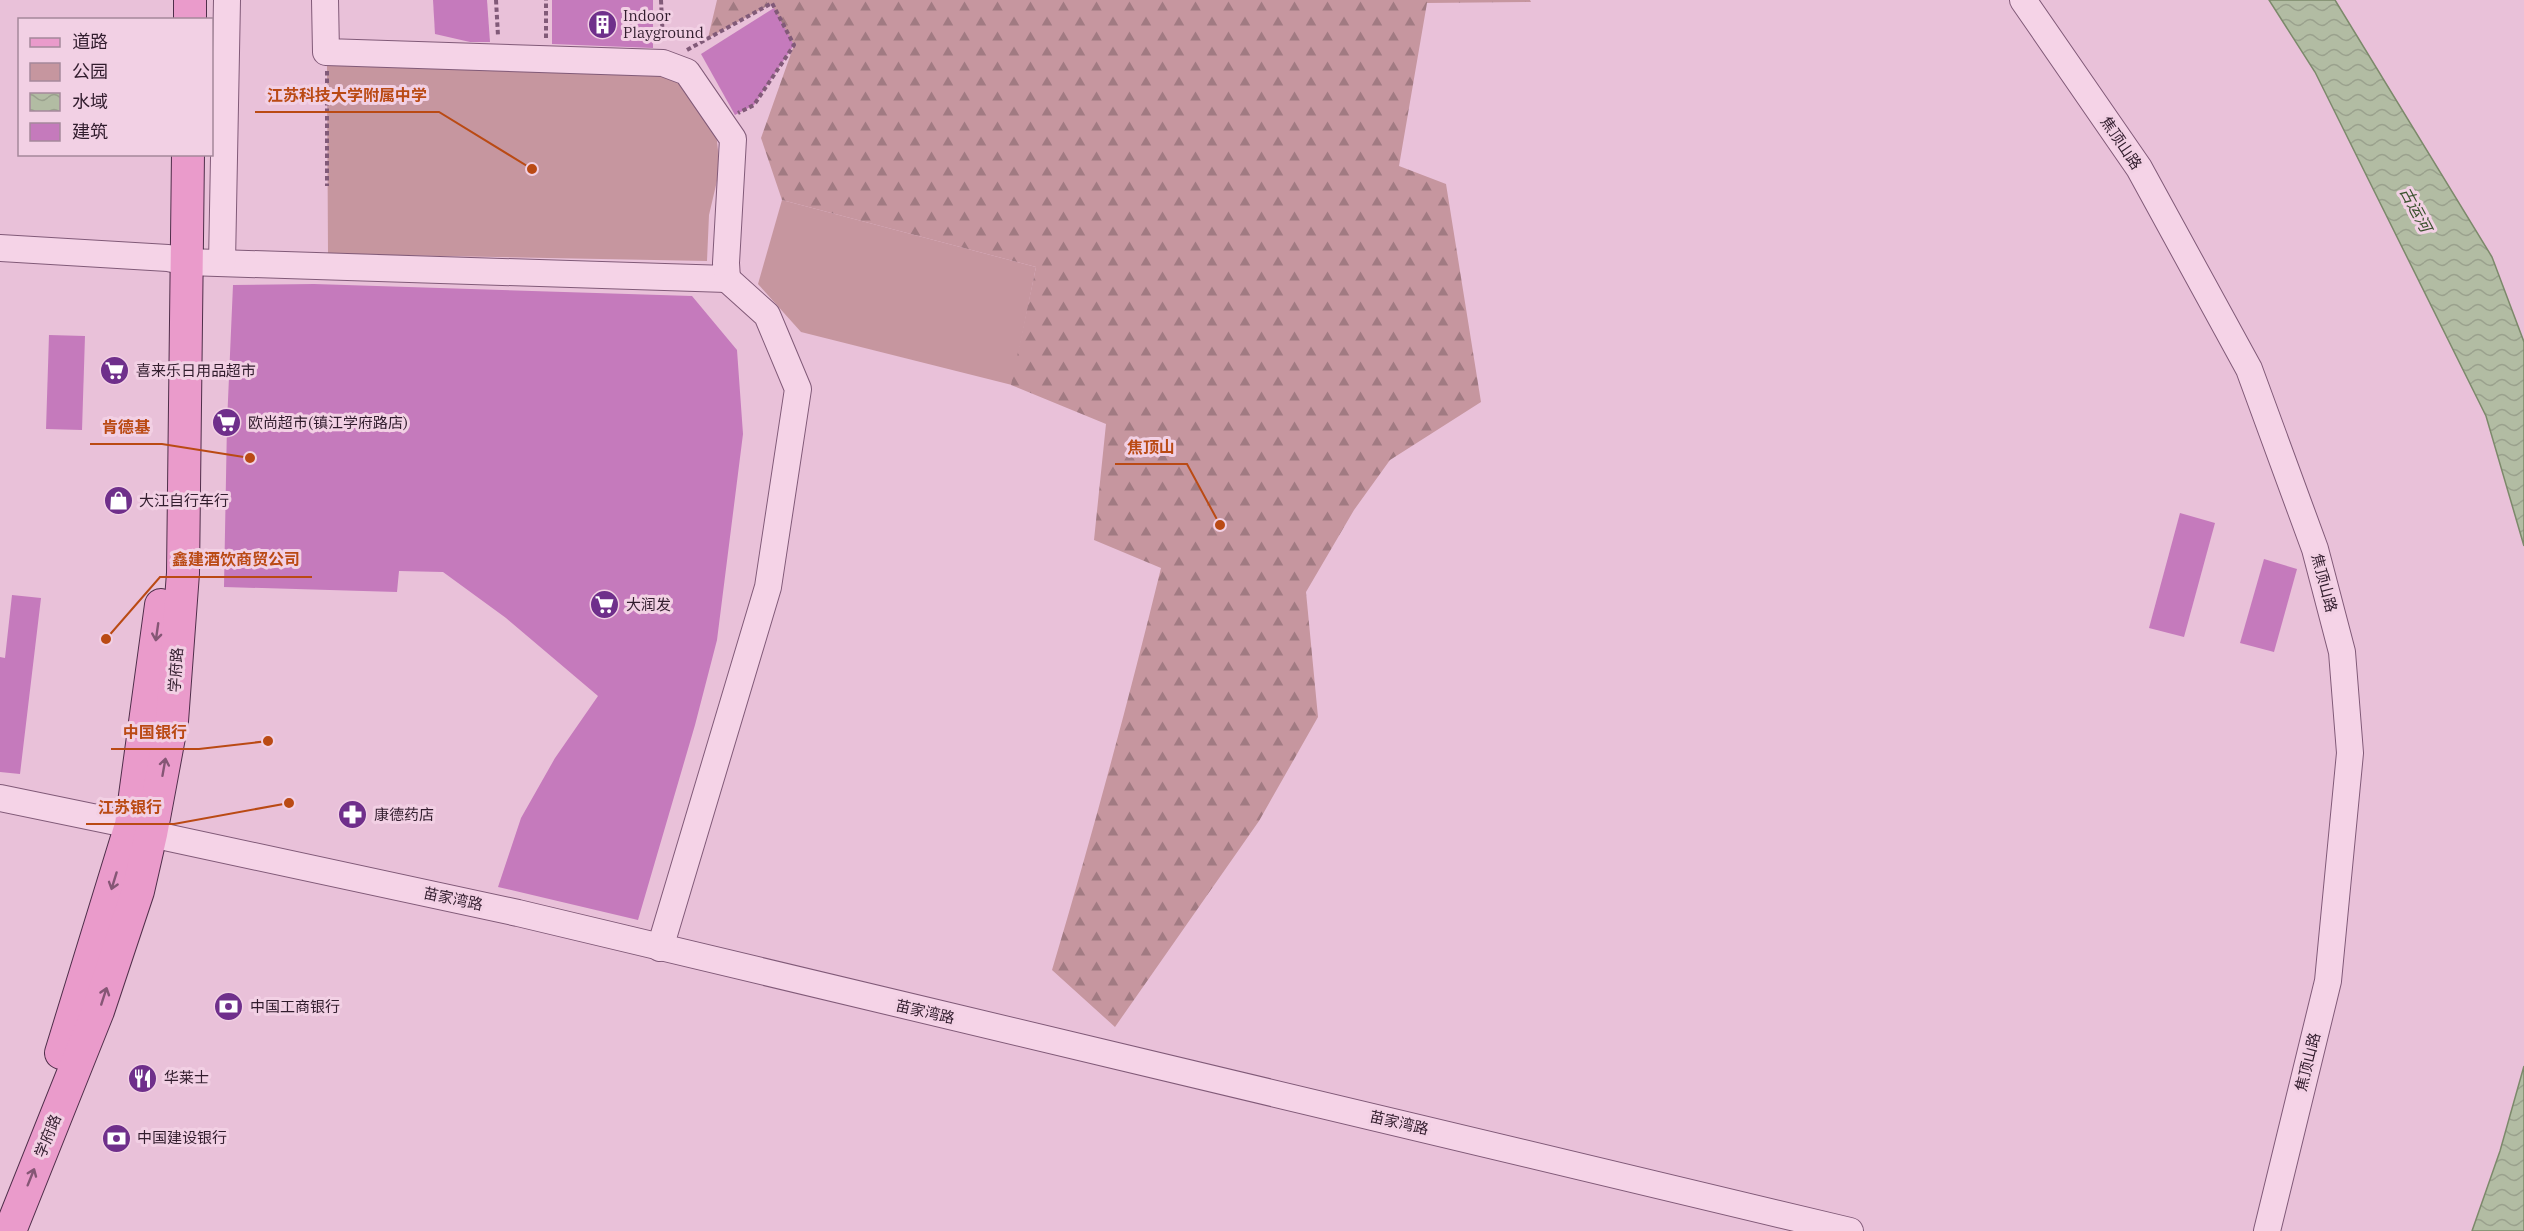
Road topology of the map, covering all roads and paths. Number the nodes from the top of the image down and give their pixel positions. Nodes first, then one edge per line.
1 (171, 0) edge
2 (190, 0) edge
3 (227, 0) edge
4 (325, 0) edge
5 (496, 0) edge
6 (546, 0) edge
7 (662, 0) edge
8 (2023, 0) edge
9 (171, 18) edge
10 (190, 18) edge
11 (326, 52) junction
12 (500, 58) junction
13 (546, 59) junction
14 (663, 63) junction
15 (721, 121) junction
16 (169, 156) edge
17 (188, 156) edge
18 (327, 186) dead end
19 (0, 248) edge
20 (177, 260) junction
21 (222, 262) junction
22 (726, 271) junction
23 (0, 798) edge
24 (141, 830) junction
25 (660, 948) junction
26 (0, 1197) edge
27 (10, 1231) edge
28 (1850, 1231) edge
29 (2266, 1231) edge

1 - 9 main road
2 - 10 main road
3 - 21 street
4 - 11 street
5 - 12 path
6 - 13 path
7 - 14 path
8 - 29 street, 焦顶山路
11 - 12 street
11 - 18 path
12 - 13 street
13 - 14 street
14 - 15 street
14 - 15 path
15 - 22 street
16 - 20 main road, 学府路
17 - 20 main road, 学府路
19 - 20 street
20 - 21 street
20 - 24 main road, 学府路
21 - 22 street
22 - 25 street
23 - 24 street, 苗家湾路
24 - 25 street, 苗家湾路
24 -> 26 main road, 学府路
27 -> 24 main road, 学府路
25 - 28 street, 苗家湾路

